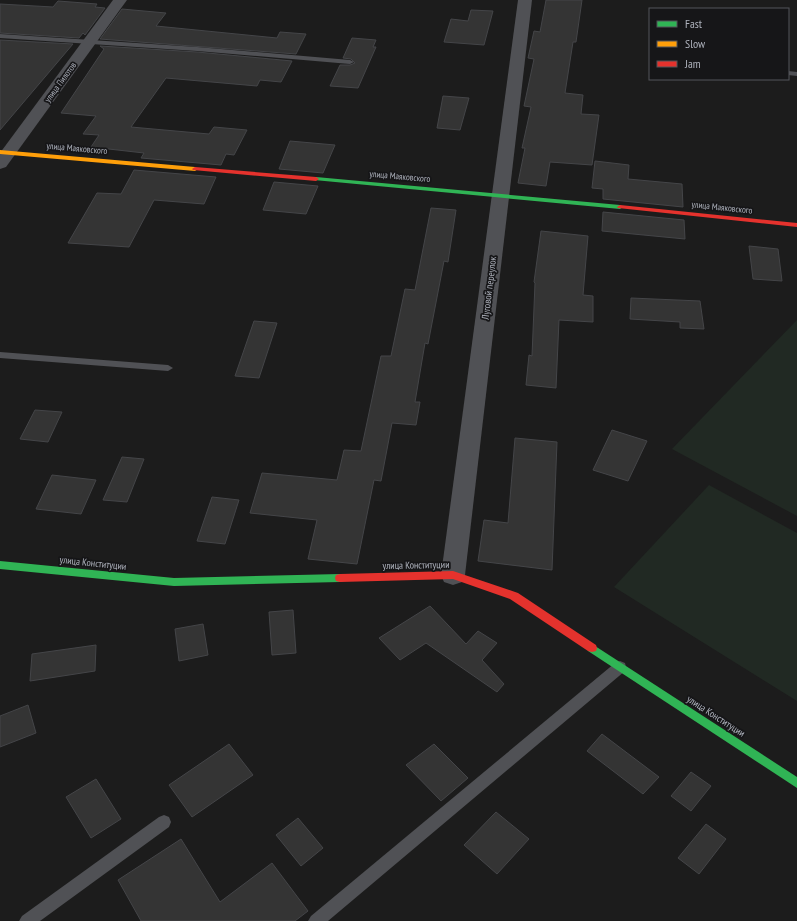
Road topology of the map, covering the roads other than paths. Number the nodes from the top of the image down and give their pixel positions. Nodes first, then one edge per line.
1 (120, 0) edge
2 (525, 0) edge
3 (0, 36) edge
4 (90, 41) junction
5 (350, 62) dead end
6 (3, 156) edge
7 (500, 195) junction
8 (797, 225) edge
9 (0, 355) edge
10 (168, 368) dead end
11 (0, 565) edge
12 (453, 575) junction
13 (620, 667) junction
14 (797, 783) edge
15 (164, 822) dead end
16 (27, 921) edge
17 (316, 921) edge

1 - 4 street, улица Пилотов
2 - 7 street, Луговой переулок
3 - 4 lane
4 - 5 lane
4 - 6 street, улица Пилотов
6 - 7 street, улица Маяковского
7 - 8 street, улица Маяковского
7 - 12 street, Луговой переулок
9 - 10 lane
11 - 12 street, улица Конституции
12 - 13 street, улица Конституции
13 - 14 street, улица Конституции
13 - 17 lane
15 - 16 lane

